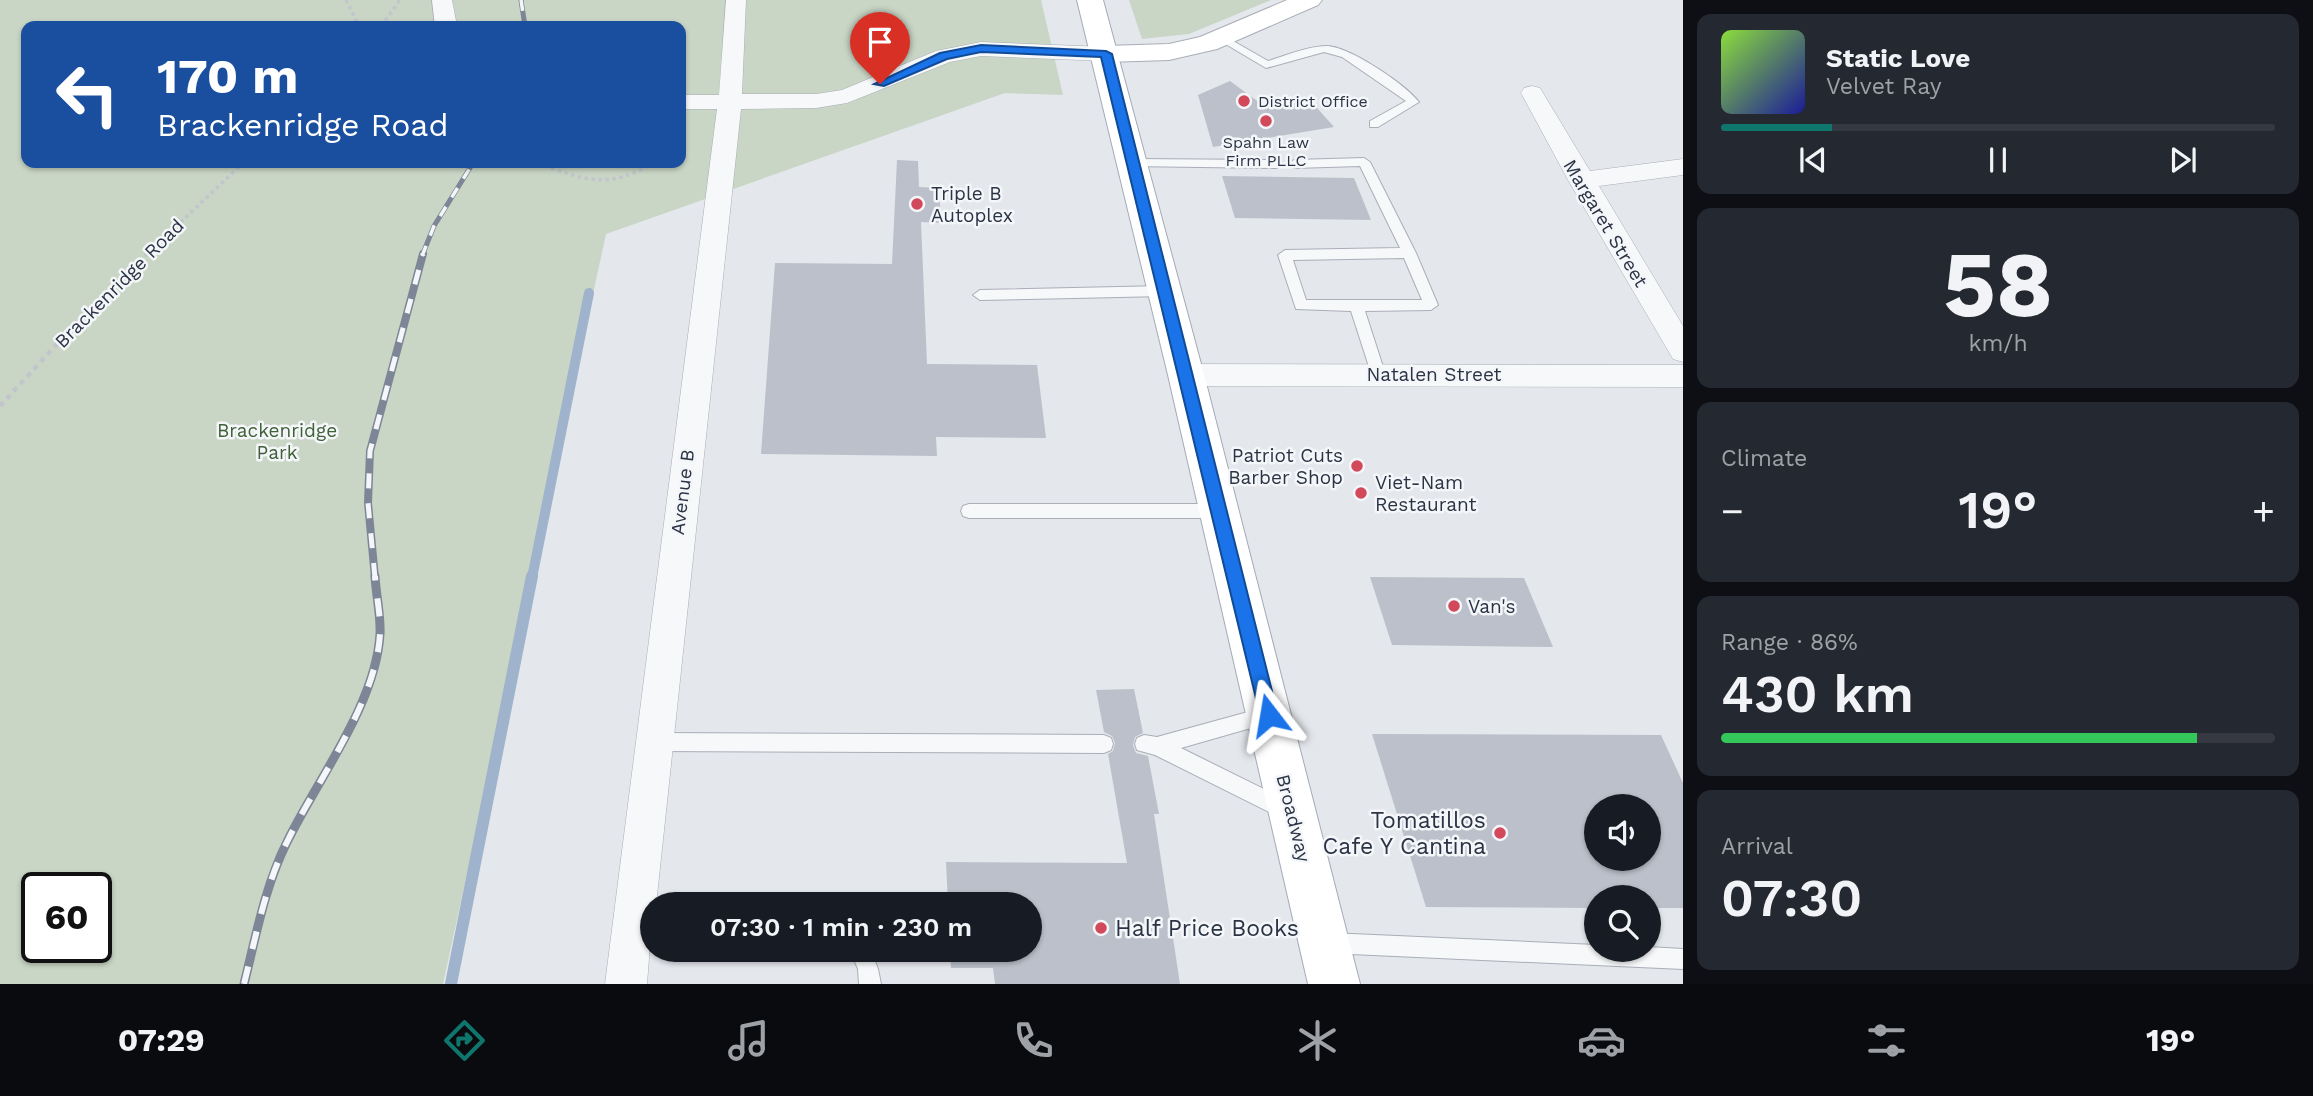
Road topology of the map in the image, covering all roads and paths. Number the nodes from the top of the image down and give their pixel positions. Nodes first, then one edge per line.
1 (346, 0) edge
2 (400, 0) edge
3 (442, 0) edge
4 (736, 0) edge
5 (1090, 0) edge
6 (1309, 0) edge
7 (356, 21) edge
8 (385, 21) edge
9 (445, 21) edge
10 (1222, 37) junction
11 (1106, 54) junction
12 (1532, 93) dead end
13 (730, 101) junction
14 (686, 102) edge
15 (1374, 124) dead end
16 (1133, 163) junction
17 (1277, 164) dead end
18 (1294, 164) dead end
19 (1683, 167) edge
20 (238, 168) edge
21 (552, 168) edge
22 (646, 168) edge
23 (1580, 180) junction
24 (1409, 253) junction
25 (1165, 291) junction
26 (980, 295) dead end
27 (1356, 306) junction
28 (1683, 351) edge
29 (1378, 373) junction
30 (1186, 375) junction
31 (1683, 376) edge
32 (0, 406) edge
33 (1219, 510) junction
34 (969, 511) dead end
35 (1269, 715) junction
36 (653, 742) junction
37 (1104, 744) dead end
38 (1293, 814) junction
39 (645, 892) edge
40 (1325, 943) junction
41 (640, 946) edge
42 (1683, 959) edge
43 (865, 962) edge
44 (625, 984) edge
45 (870, 984) edge
46 (1334, 984) edge

1 - 7 path
2 - 8 path
3 - 9 street
4 - 13 street, Avenue B
5 - 11 main road, Broadway
6 - 10 main road
10 - 11 main road
10 - 15 lane
11 - 13 street
11 - 16 main road, Broadway
12 - 23 street, Margaret Street
13 - 14 street
13 - 36 street, Avenue B
16 - 17 lane
16 - 25 main road, Broadway
18 - 24 lane
19 - 23 street
20 - 32 path, Brackenridge Road
21 - 22 path
23 - 28 street, Margaret Street
24 - 27 lane
24 - 27 lane
25 - 26 lane
25 - 30 main road, Broadway
27 - 29 lane
29 - 30 street, Natalen Street
29 - 31 street, Natalen Street
30 - 33 main road, Broadway
33 - 34 lane
33 - 35 main road, Broadway
35 - 38 main road, Broadway
35 - 38 lane
36 - 37 lane
36 - 39 street, Avenue B
38 - 40 main road, Broadway
40 - 42 lane
40 - 46 main road, Broadway
41 - 44 street, Avenue B
43 - 45 lane

